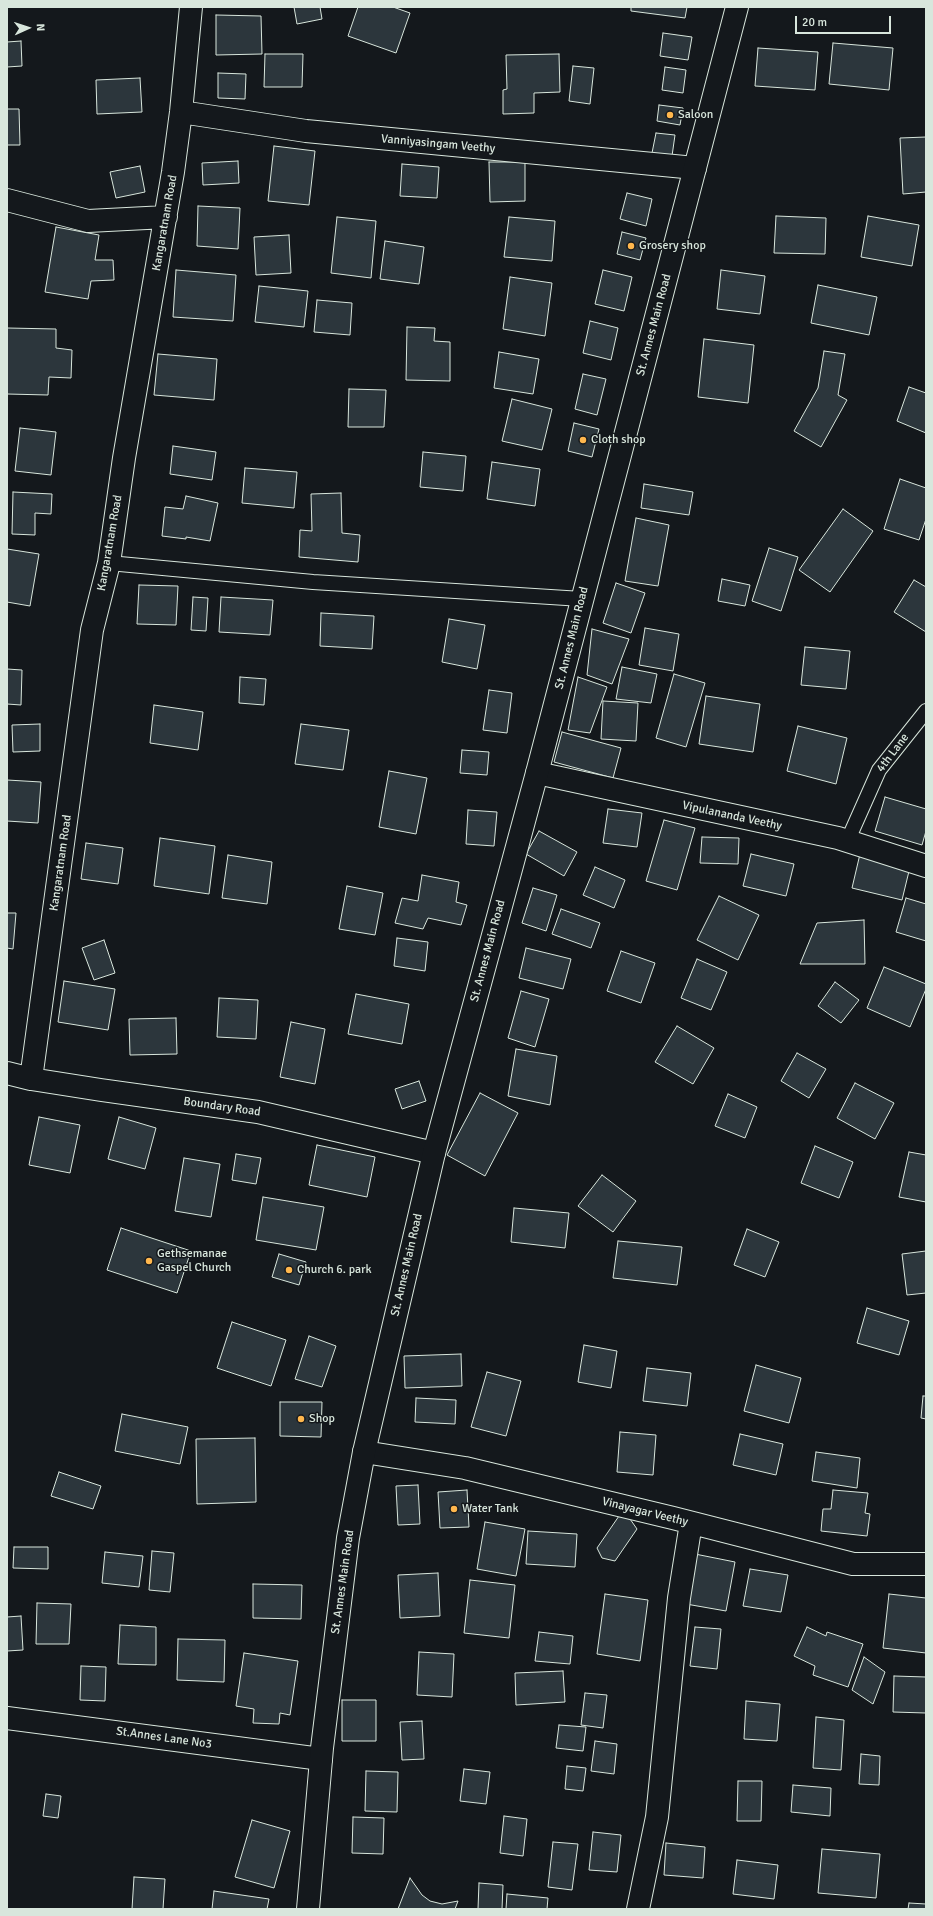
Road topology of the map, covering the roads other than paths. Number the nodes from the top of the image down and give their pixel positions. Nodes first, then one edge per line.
1 (191, 7) edge
2 (737, 7) edge
3 (182, 112) junction
4 (695, 168) junction
5 (7, 200) edge
6 (166, 217) junction
7 (109, 562) junction
8 (582, 599) junction
9 (926, 711) edge
10 (537, 773) junction
11 (847, 842) junction
12 (926, 866) edge
13 (7, 1073) edge
14 (31, 1079) junction
15 (434, 1153) junction
16 (364, 1452) junction
17 (691, 1523) junction
18 (926, 1564) edge
19 (7, 1718) edge
20 (320, 1759) junction
21 (308, 1909) edge
22 (638, 1909) edge

1 - 3 street, Kangaratnam Road
2 - 4 street, St. Annes Main Road
3 - 4 street, Vanniyasingam Veethy
3 - 6 street, Kangaratnam Road
4 - 8 street, St. Annes Main Road
5 - 6 street
6 - 7 street, Kangaratnam Road
7 - 8 lane
7 - 14 street, Kangaratnam Road
8 - 10 street, St. Annes Main Road
9 - 11 lane, 4th Lane
10 - 11 street, Vipulananda Veethy
10 - 15 street, St. Annes Main Road
11 - 12 street, Vipulananda Veethy
13 - 14 street, Boundary Road
14 - 15 street, Boundary Road
15 - 16 street, St. Annes Main Road
16 - 17 street, Vinayagar Veethy
16 - 20 street, St. Annes Main Road
17 - 18 street, Vinayagar Veethy
17 - 22 street
19 - 20 street, St.Annes Lane No3
20 - 21 street, St. Annes Main Road

